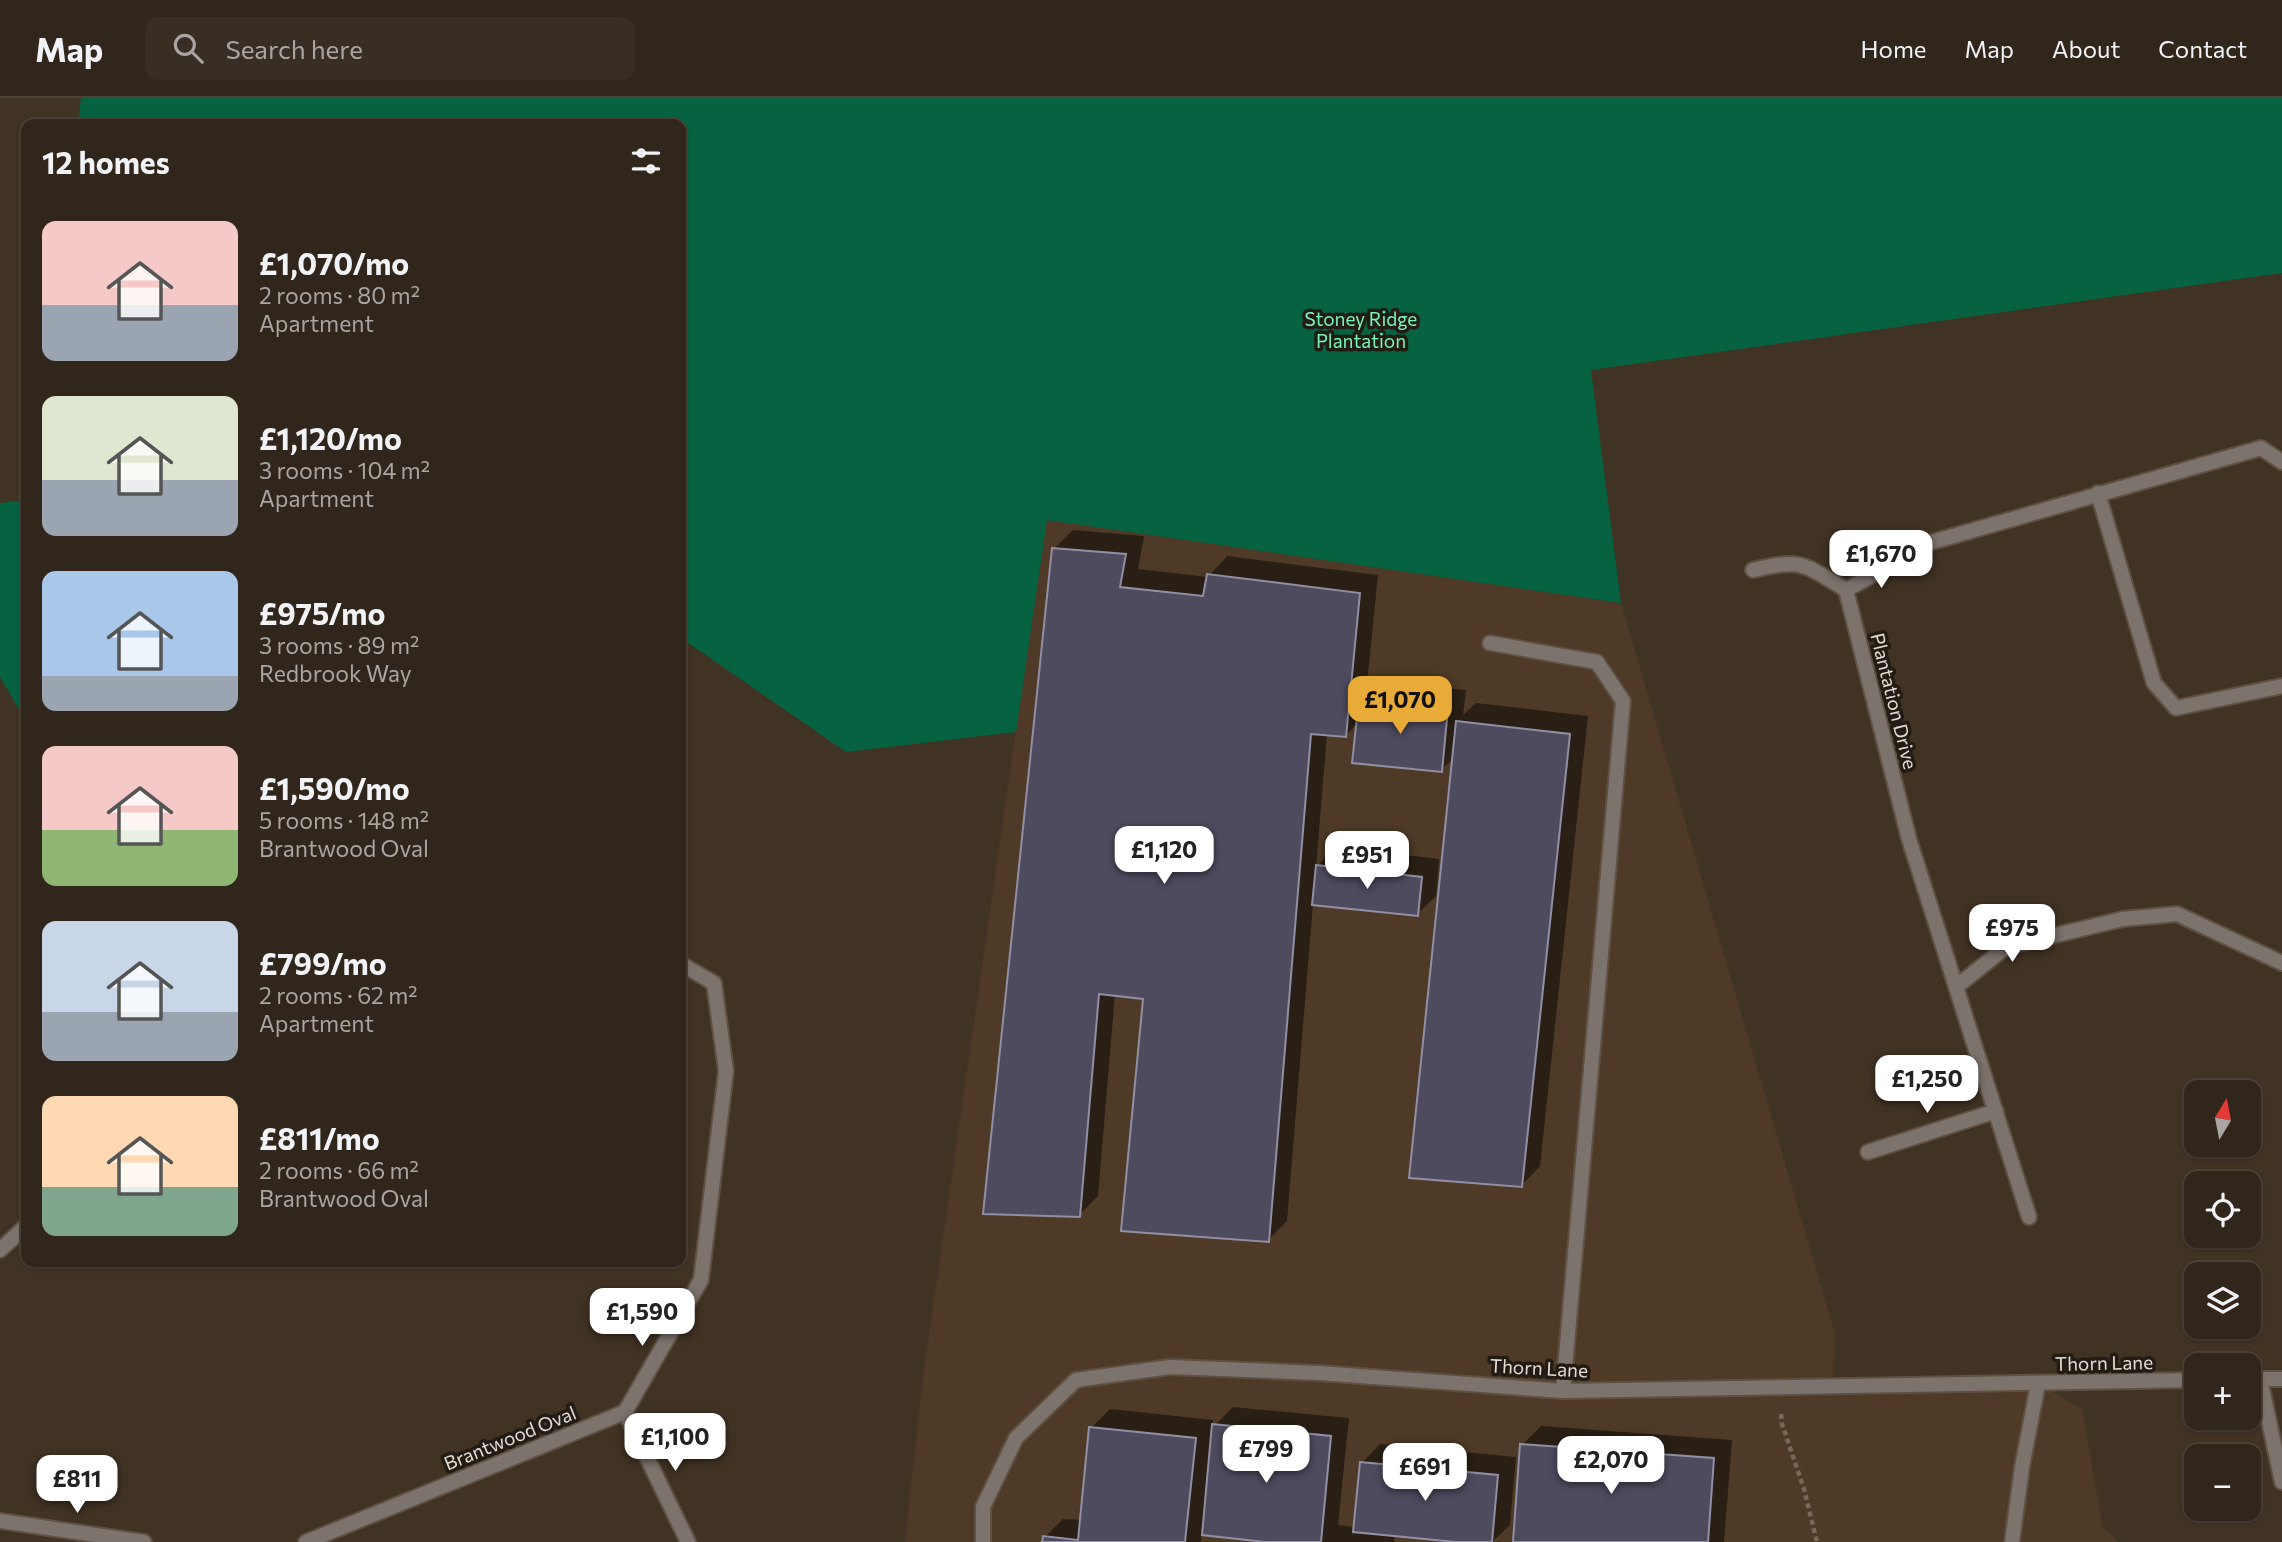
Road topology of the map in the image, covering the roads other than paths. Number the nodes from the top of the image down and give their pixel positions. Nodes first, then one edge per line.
1 (2282, 462) edge
2 (2098, 493) junction
3 (1753, 570) dead end
4 (1846, 590) junction
5 (1490, 643) dead end
6 (2282, 686) edge
7 (2282, 963) edge
8 (686, 967) edge
9 (1956, 987) junction
10 (1996, 1111) junction
11 (1868, 1152) dead end
12 (2029, 1217) dead end
13 (21, 1231) edge
14 (0, 1250) edge
15 (2261, 1379) edge
16 (2282, 1379) edge
17 (2184, 1380) edge
18 (2038, 1384) junction
19 (1563, 1391) junction
20 (2261, 1405) edge
21 (625, 1412) junction
22 (2282, 1482) edge
23 (0, 1521) edge
24 (144, 1542) edge
25 (306, 1542) edge
26 (688, 1542) edge
27 (983, 1542) edge
28 (2012, 1542) edge

1 - 2 street
2 - 4 street
2 - 6 street
3 - 4 street
4 - 9 street, Plantation Drive
5 - 19 street
7 - 9 street
8 - 21 street
9 - 10 street, Plantation Drive
10 - 11 street
10 - 12 street, Plantation Drive
13 - 14 street
15 - 16 street
17 - 18 street, Thorn Lane
18 - 19 street, Thorn Lane
18 - 28 street
19 - 27 street, Thorn Lane
20 - 22 street
21 - 25 street, Brantwood Oval
21 - 26 street
23 - 24 street

